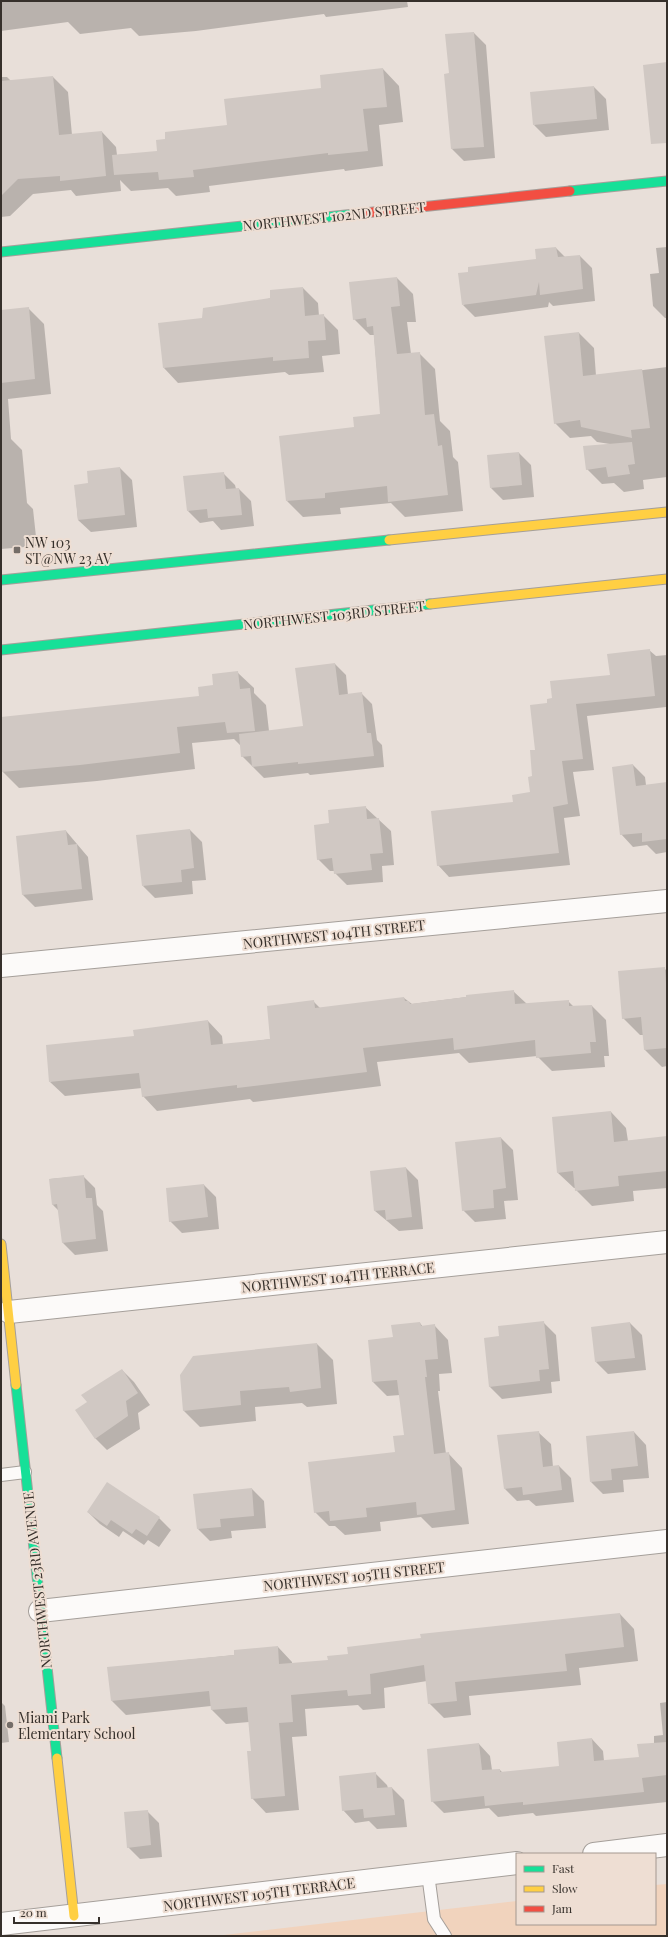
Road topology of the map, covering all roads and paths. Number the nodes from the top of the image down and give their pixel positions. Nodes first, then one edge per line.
1 (667, 181) edge
2 (1, 252) edge
3 (667, 512) edge
4 (667, 579) edge
5 (1, 580) edge
6 (1, 650) edge
7 (667, 901) edge
8 (1, 966) edge
9 (667, 1242) edge
10 (1, 1244) edge
11 (9, 1312) junction
12 (7, 1350) edge
13 (25, 1472) junction
14 (1, 1475) edge
15 (667, 1541) edge
16 (40, 1611) junction
17 (667, 1845) edge
18 (602, 1853) edge
19 (516, 1863) edge
20 (428, 1874) junction
21 (74, 1916) junction
22 (1, 1924) edge
23 (445, 1936) edge

1 - 2 street, NORTHWEST 102ND STREET
3 - 5 street
4 - 6 street, NORTHWEST 103RD STREET
7 - 8 street, NORTHWEST 104TH STREET
9 - 11 street, NORTHWEST 104TH TERRACE
10 - 11 street, NORTHWEST 23RD AVENUE
11 - 12 street, NORTHWEST 23RD AVENUE
12 - 13 street, NORTHWEST 23RD AVENUE
13 - 14 lane
13 - 16 street, NORTHWEST 23RD AVENUE
15 - 16 street, NORTHWEST 105TH STREET
16 - 21 street, NORTHWEST 23RD AVENUE
17 - 18 street
19 - 20 street, NORTHWEST 105TH TERRACE
20 - 21 street, NORTHWEST 105TH TERRACE
20 - 23 lane
21 - 22 street, NORTHWEST 105TH TERRACE

